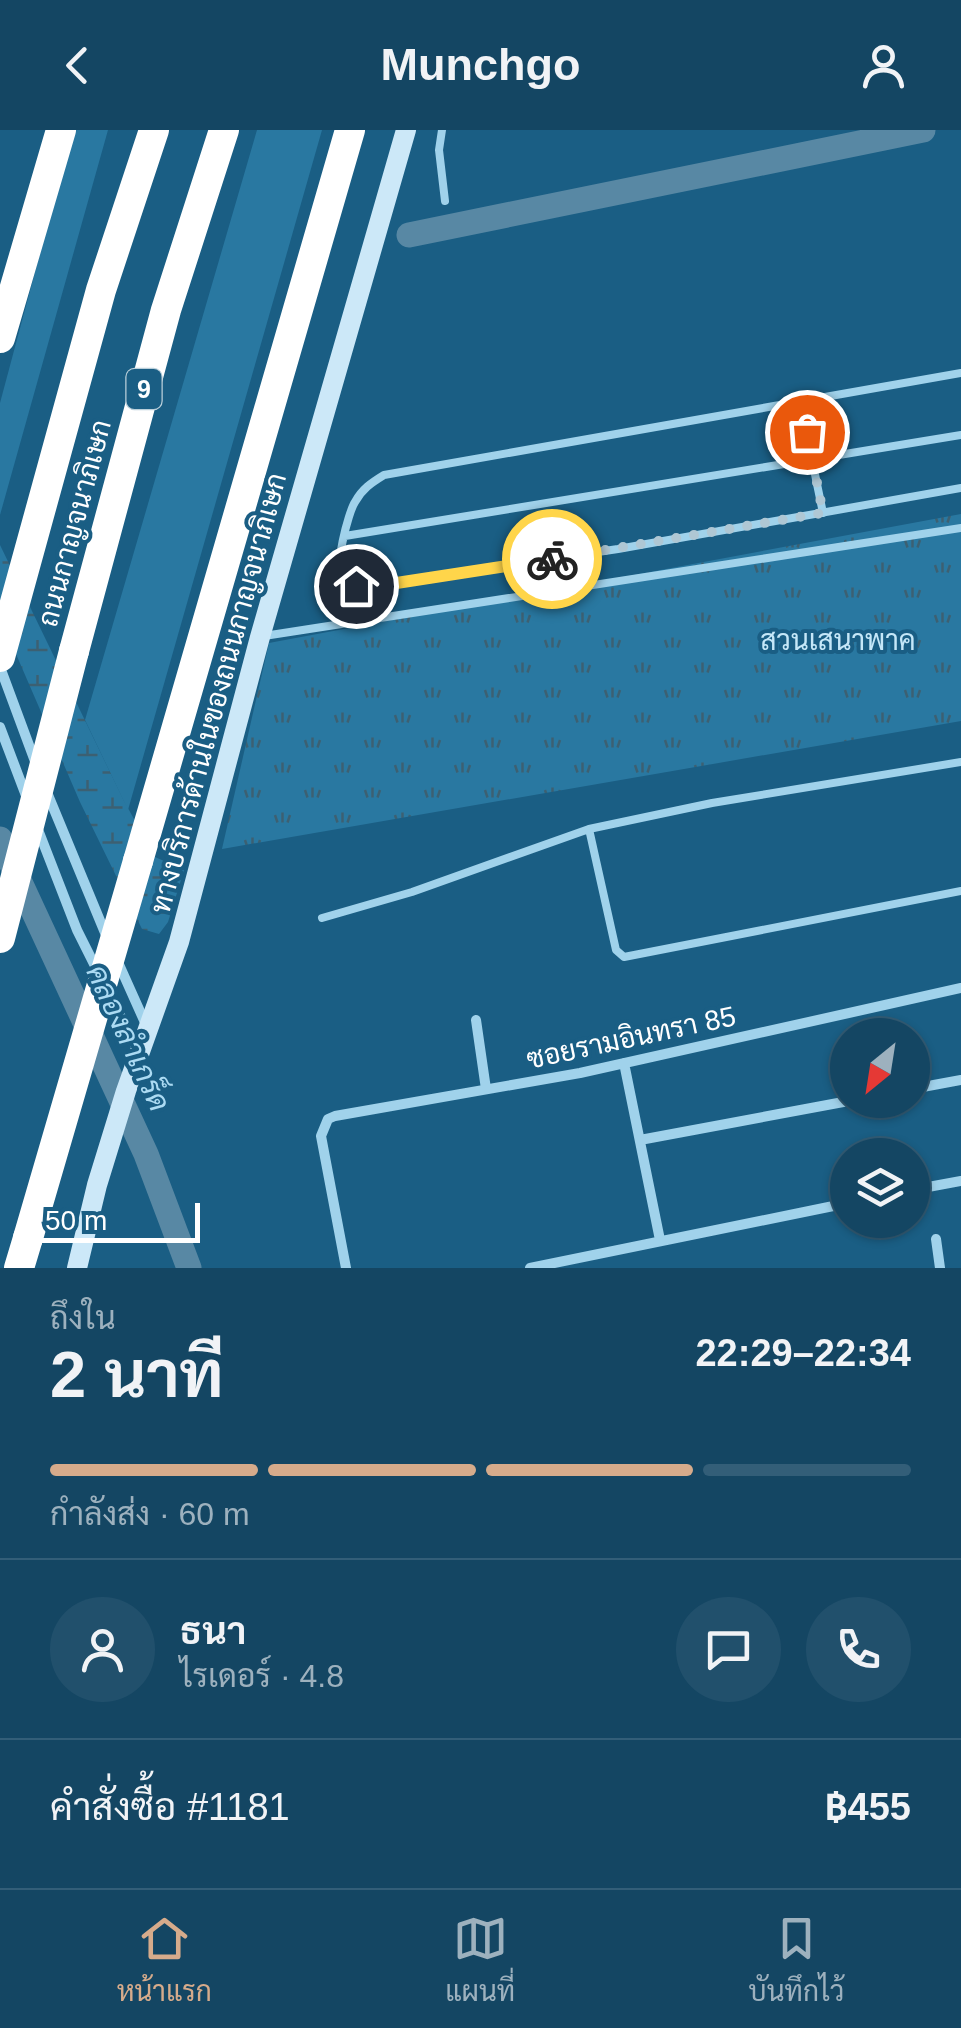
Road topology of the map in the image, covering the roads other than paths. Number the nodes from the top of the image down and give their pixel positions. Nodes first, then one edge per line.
1 (61, 130) edge
2 (154, 130) edge
3 (224, 130) edge
4 (350, 130) edge
5 (406, 130) edge
6 (442, 130) edge
7 (445, 201) dead end
8 (0, 338) edge
9 (961, 373) edge
10 (800, 402) junction
11 (961, 435) edge
12 (813, 461) junction
13 (961, 488) edge
14 (823, 513) junction
15 (961, 528) edge
16 (345, 536) junction
17 (260, 636) junction
18 (0, 657) edge
19 (0, 667) edge
20 (0, 727) edge
21 (961, 762) edge
22 (589, 829) junction
23 (961, 891) edge
24 (322, 918) dead end
25 (0, 938) edge
26 (961, 988) edge
27 (476, 1020) dead end
28 (149, 1031) junction
29 (140, 1053) junction
30 (624, 1064) junction
31 (961, 1080) edge
32 (930, 1086) edge
33 (486, 1089) junction
34 (830, 1104) edge
35 (640, 1140) junction
36 (961, 1181) edge
37 (930, 1187) edge
38 (830, 1207) edge
39 (936, 1239) dead end
40 (660, 1240) junction
41 (19, 1268) edge
42 (77, 1268) edge
43 (346, 1268) edge
44 (530, 1268) edge
45 (940, 1268) edge

1 - 8 highway
2 - 18 highway, ถนนกาญจนาภิเษก
3 - 25 highway, ถนนกาญจนาภิเษก / 9, bridge
4 - 41 highway, bridge
5 - 17 main road, ทางบริการด้านในของถนนกาญจนาภิเษก
6 - 7 lane
9 - 10 lane
10 - 12 lane
10 - 16 lane
11 - 12 lane
12 - 14 lane
12 - 16 lane
13 - 14 lane
14 - 16 lane
15 - 17 lane
17 - 28 main road, ทางบริการด้านในของถนนกาญจนาภิเษก
19 - 28 street
20 - 29 street
21 - 22 lane
22 - 23 lane
22 - 24 lane
26 - 30 street, ซอยรามอินทรา 85
27 - 33 street
28 - 29 main road, ทางบริการด้านในของถนนกาญจนาภิเษก
29 - 42 main road, ทางบริการด้านในของถนนกาญจนาภิเษก
30 - 33 street, ซอยรามอินทรา 85
30 - 35 street
31 - 32 street
33 - 43 street, ซอยรามอินทรา 85
34 - 35 street
35 - 40 street
36 - 37 street
38 - 40 street
39 - 45 street
40 - 44 street

